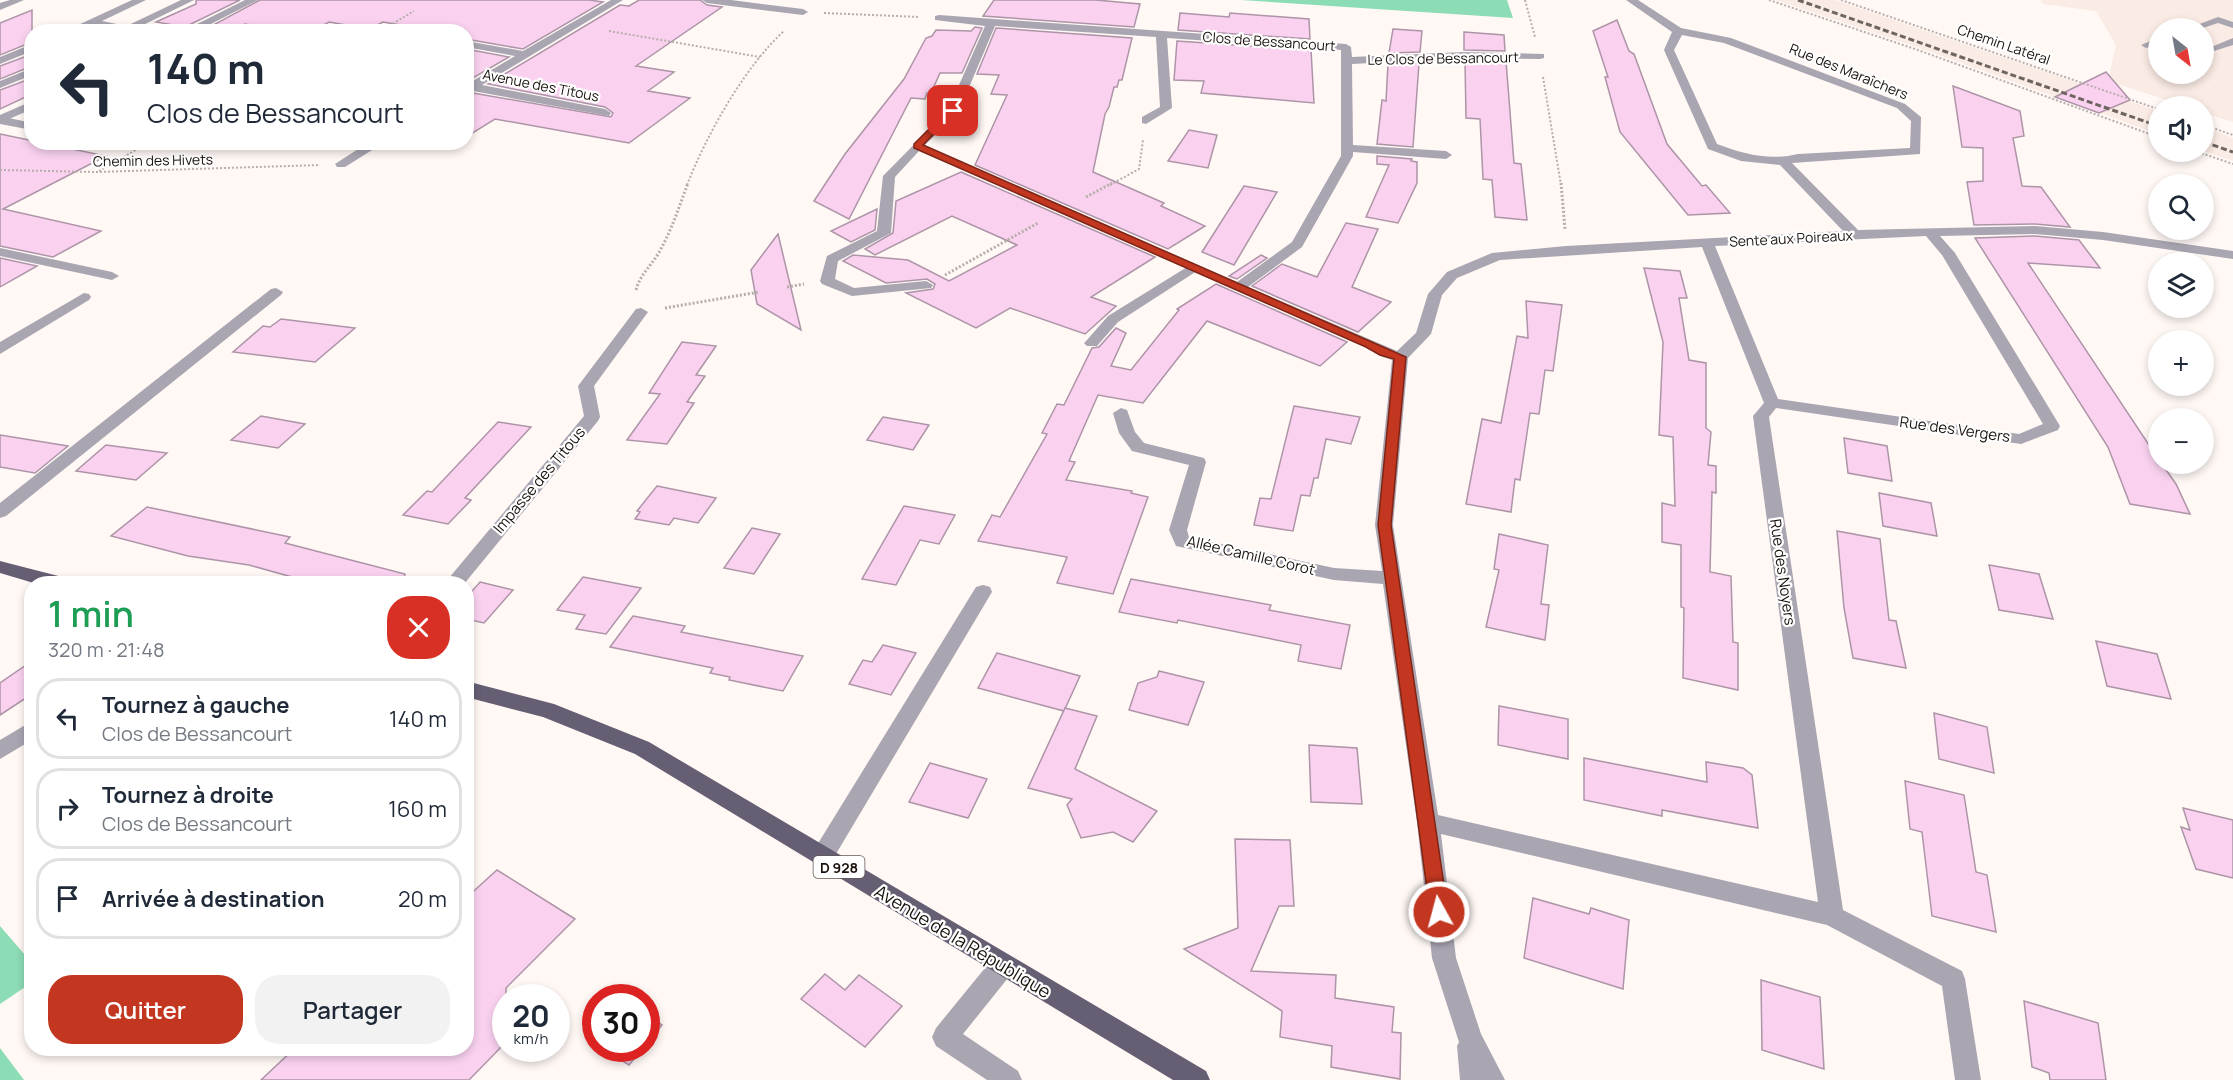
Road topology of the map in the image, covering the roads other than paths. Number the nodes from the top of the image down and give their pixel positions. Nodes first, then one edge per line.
1 (18, 0) edge
2 (141, 0) edge
3 (189, 0) edge
4 (253, 0) edge
5 (618, 0) edge
6 (707, 0) edge
7 (1631, 0) edge
8 (0, 7) edge
9 (803, 12) road end
10 (939, 18) road end
11 (90, 22) junction
12 (2214, 22) edge
13 (991, 23) junction
14 (86, 24) edge
15 (100, 24) edge
16 (135, 24) edge
17 (203, 24) edge
18 (2233, 26) edge
19 (1678, 31) junction
20 (1161, 34) junction
21 (2233, 41) edge
22 (474, 45) edge
23 (2214, 48) dead end
24 (24, 50) edge
25 (525, 55) junction
26 (1540, 56) road end
27 (0, 61) edge
28 (1347, 61) junction
29 (24, 74) edge
30 (0, 85) edge
31 (474, 85) edge
32 (474, 89) edge
33 (24, 108) edge
34 (605, 113) dead end
35 (0, 120) edge
36 (1146, 120) dead end
37 (24, 124) edge
38 (917, 146) junction
39 (1347, 148) junction
40 (365, 150) edge
41 (1446, 156) dead end
42 (1784, 162) junction
43 (341, 164) road end
44 (1929, 231) junction
45 (1854, 234) junction
46 (1707, 243) junction
47 (0, 252) edge
48 (2233, 255) edge
49 (1192, 268) junction
50 (112, 276) dead end
51 (926, 285) dead end
52 (1238, 288) junction
53 (276, 292) dead end
54 (84, 297) dead end
55 (641, 312) road end
56 (1092, 343) dead end
57 (0, 349) edge
58 (1400, 357) junction
59 (1772, 403) junction
60 (1121, 413) dead end
61 (0, 512) edge
62 (0, 567) edge
63 (33, 576) edge
64 (460, 576) edge
65 (1392, 578) junction
66 (983, 592) dead end
67 (474, 691) edge
68 (24, 735) edge
69 (0, 752) edge
70 (1428, 822) junction
71 (822, 857) junction
72 (1832, 916) junction
73 (1003, 964) junction
74 (1470, 1038) junction
75 (1009, 1080) edge
76 (1197, 1080) edge
77 (1473, 1080) edge
78 (1492, 1080) edge
79 (1968, 1080) edge

1 - 8 street
2 - 11 street
3 - 16 street
4 - 17 street
5 - 25 street
6 - 9 street
7 - 19 street, Rue des Maraîchers
10 - 13 street, Clos de Bessancourt
11 - 14 street
11 - 15 street
12 - 18 street
13 - 20 street, Clos de Bessancourt
13 - 38 street
19 - 42 street, Rue des Maraîchers
19 - 42 street, Rue des Maraîchers
20 - 28 street, Clos de Bessancourt
20 - 36 street
21 - 23 street
22 - 25 street
24 - 27 street
25 - 31 street
26 - 28 street, Le Clos de Bessancourt
28 - 39 street, Clos de Bessancourt
29 - 30 street
32 - 34 street, Avenue des Titous
33 - 35 street
35 - 37 street
38 - 49 street
38 - 51 street
39 - 41 street
39 - 52 street, Clos de Bessancourt
40 - 43 street
42 - 45 street
44 - 45 street, Sente aux Poireaux
44 - 48 street, Sente aux Poireaux
44 - 59 street, Rue des Vergers
45 - 46 street, Sente aux Poireaux
46 - 58 street, Sente aux Poireaux
46 - 59 street
47 - 50 street
49 - 52 street
49 - 56 street
52 - 58 street
53 - 61 street
54 - 57 street
55 - 64 street, Impasse des Titous
58 - 65 street
59 - 72 street, Rue des Noyers
60 - 65 street, Allée Camille Corot
62 - 63 main road
65 - 70 street
66 - 71 street
67 - 71 main road, Avenue de la République / D 928
68 - 69 street
70 - 72 street
70 - 74 street
71 - 73 main road, Avenue de la République / D 928
72 - 79 street
73 - 75 street
73 - 76 main road, Avenue de la République / D 928
74 - 77 street
74 - 78 street

